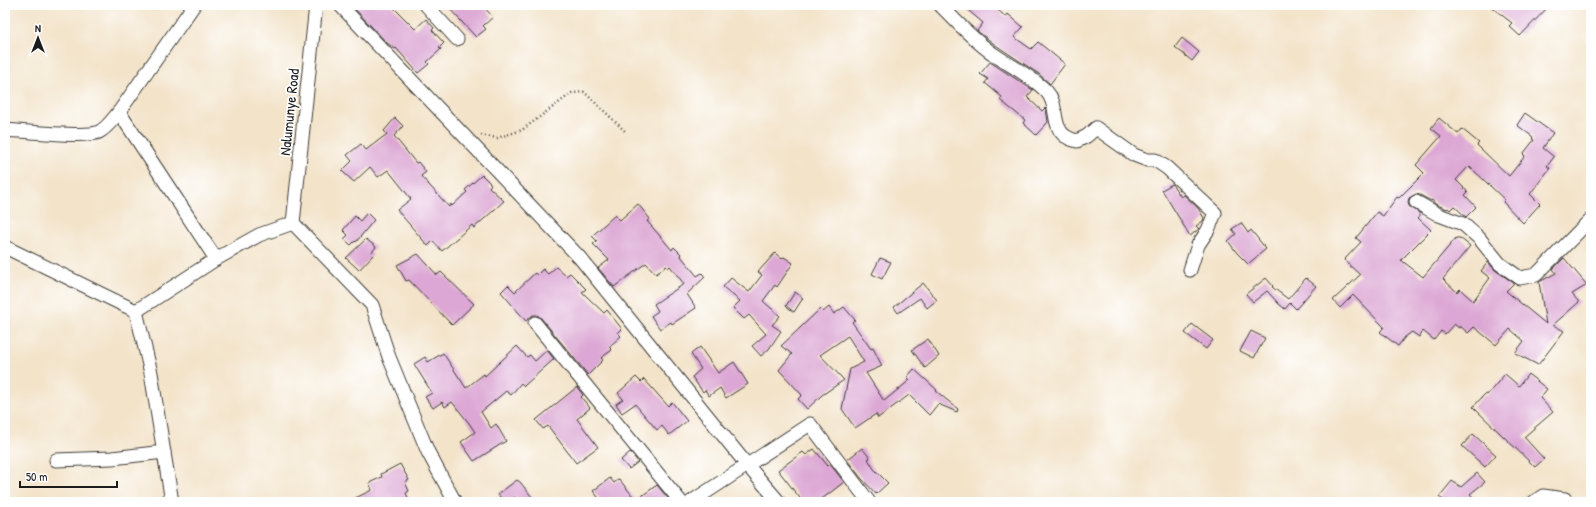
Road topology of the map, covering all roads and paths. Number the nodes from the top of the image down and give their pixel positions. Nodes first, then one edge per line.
1 (194, 5) edge
2 (316, 5) edge
3 (340, 5) edge
4 (426, 5) edge
5 (940, 5) edge
6 (457, 39) dead end
7 (119, 112) junction
8 (5, 130) edge
9 (461, 131) junction
10 (625, 131) dead end
11 (1416, 202) dead end
12 (1591, 219) edge
13 (293, 223) junction
14 (5, 246) edge
15 (216, 259) junction
16 (1190, 270) dead end
17 (136, 311) junction
18 (535, 323) dead end
19 (164, 452) junction
20 (56, 460) dead end
21 (747, 466) junction
22 (172, 502) edge
23 (455, 502) edge
24 (681, 502) edge
25 (692, 502) edge
26 (779, 502) edge
27 (868, 502) edge
28 (1534, 502) edge
29 (1567, 502) edge

1 - 7 street
2 - 13 street, Nalumunye Road
3 - 9 street
4 - 6 street
5 - 16 street
7 - 8 street
7 - 15 street
9 - 10 path
9 - 21 street
11 - 12 street
13 - 15 street
13 - 23 street
14 - 17 street
15 - 17 street
17 - 19 street
18 - 24 street
19 - 20 street
19 - 22 street
21 - 25 street
21 - 26 street
21 - 27 street
28 - 29 street

